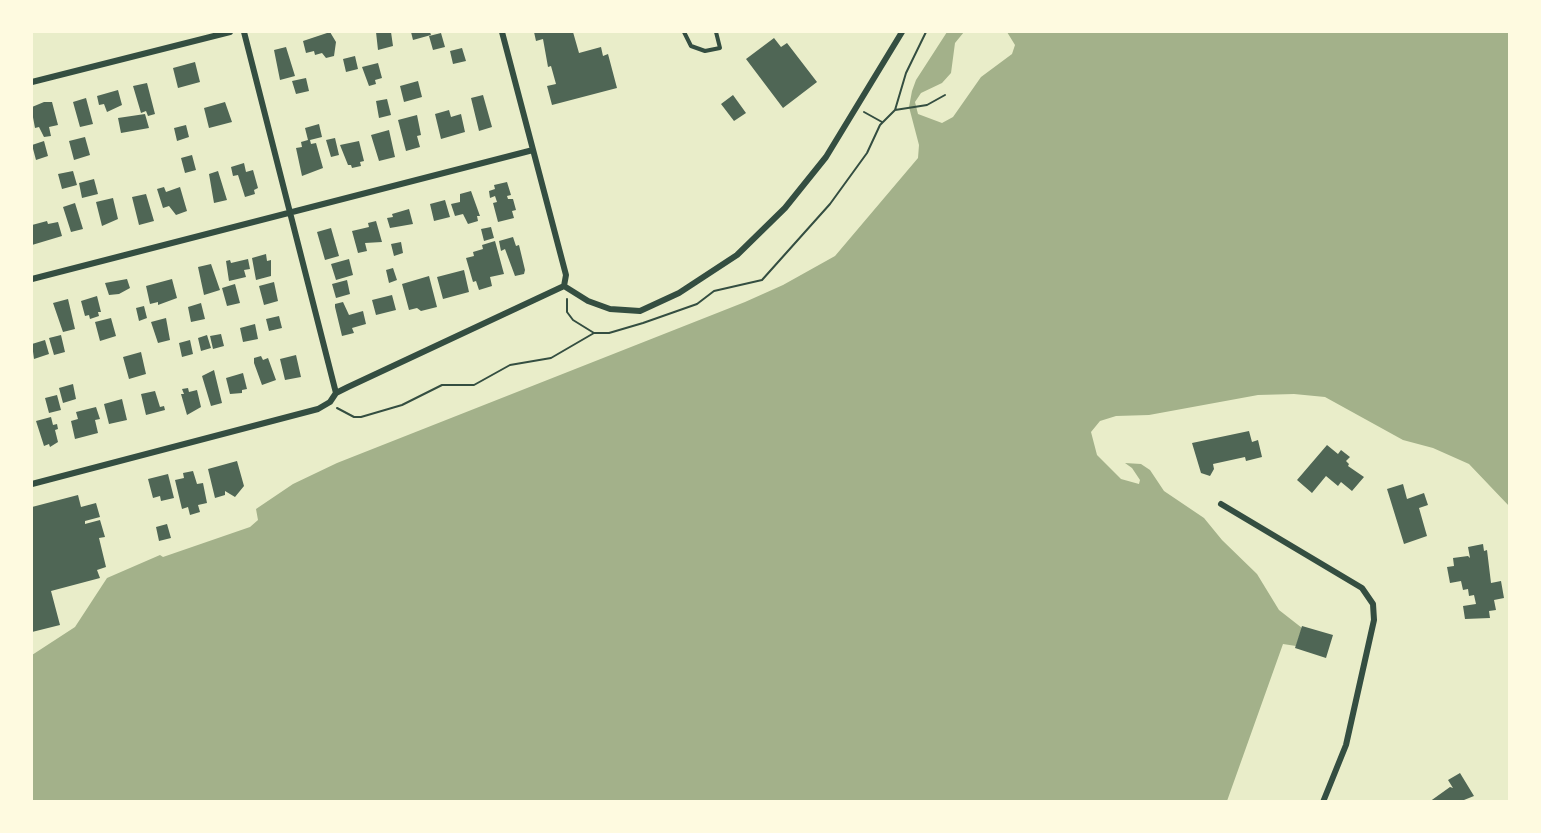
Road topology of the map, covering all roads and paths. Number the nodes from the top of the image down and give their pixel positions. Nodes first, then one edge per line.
1 (230, 32) edge
2 (244, 32) edge
3 (502, 32) edge
4 (684, 32) edge
5 (716, 32) edge
6 (902, 32) edge
7 (926, 32) edge
8 (32, 82) edge
9 (945, 95) dead end
10 (857, 108) junction
11 (895, 110) junction
12 (882, 122) junction
13 (533, 150) junction
14 (290, 212) junction
15 (32, 279) edge
16 (567, 288) junction
17 (594, 333) junction
18 (336, 393) junction
19 (339, 409) dead end
20 (32, 484) edge
21 (1221, 504) dead end
22 (1323, 801) edge

1 - 8 street
2 - 14 street
3 - 13 street
4 - 5 lane
6 - 10 street
7 - 11 path
9 - 11 path
10 - 12 path
10 - 16 street
11 - 12 path
12 - 17 path
13 - 14 street
13 - 16 street
14 - 15 street
14 - 18 street
16 - 17 path
16 - 18 street
17 - 19 path
18 - 20 street
21 - 22 street

